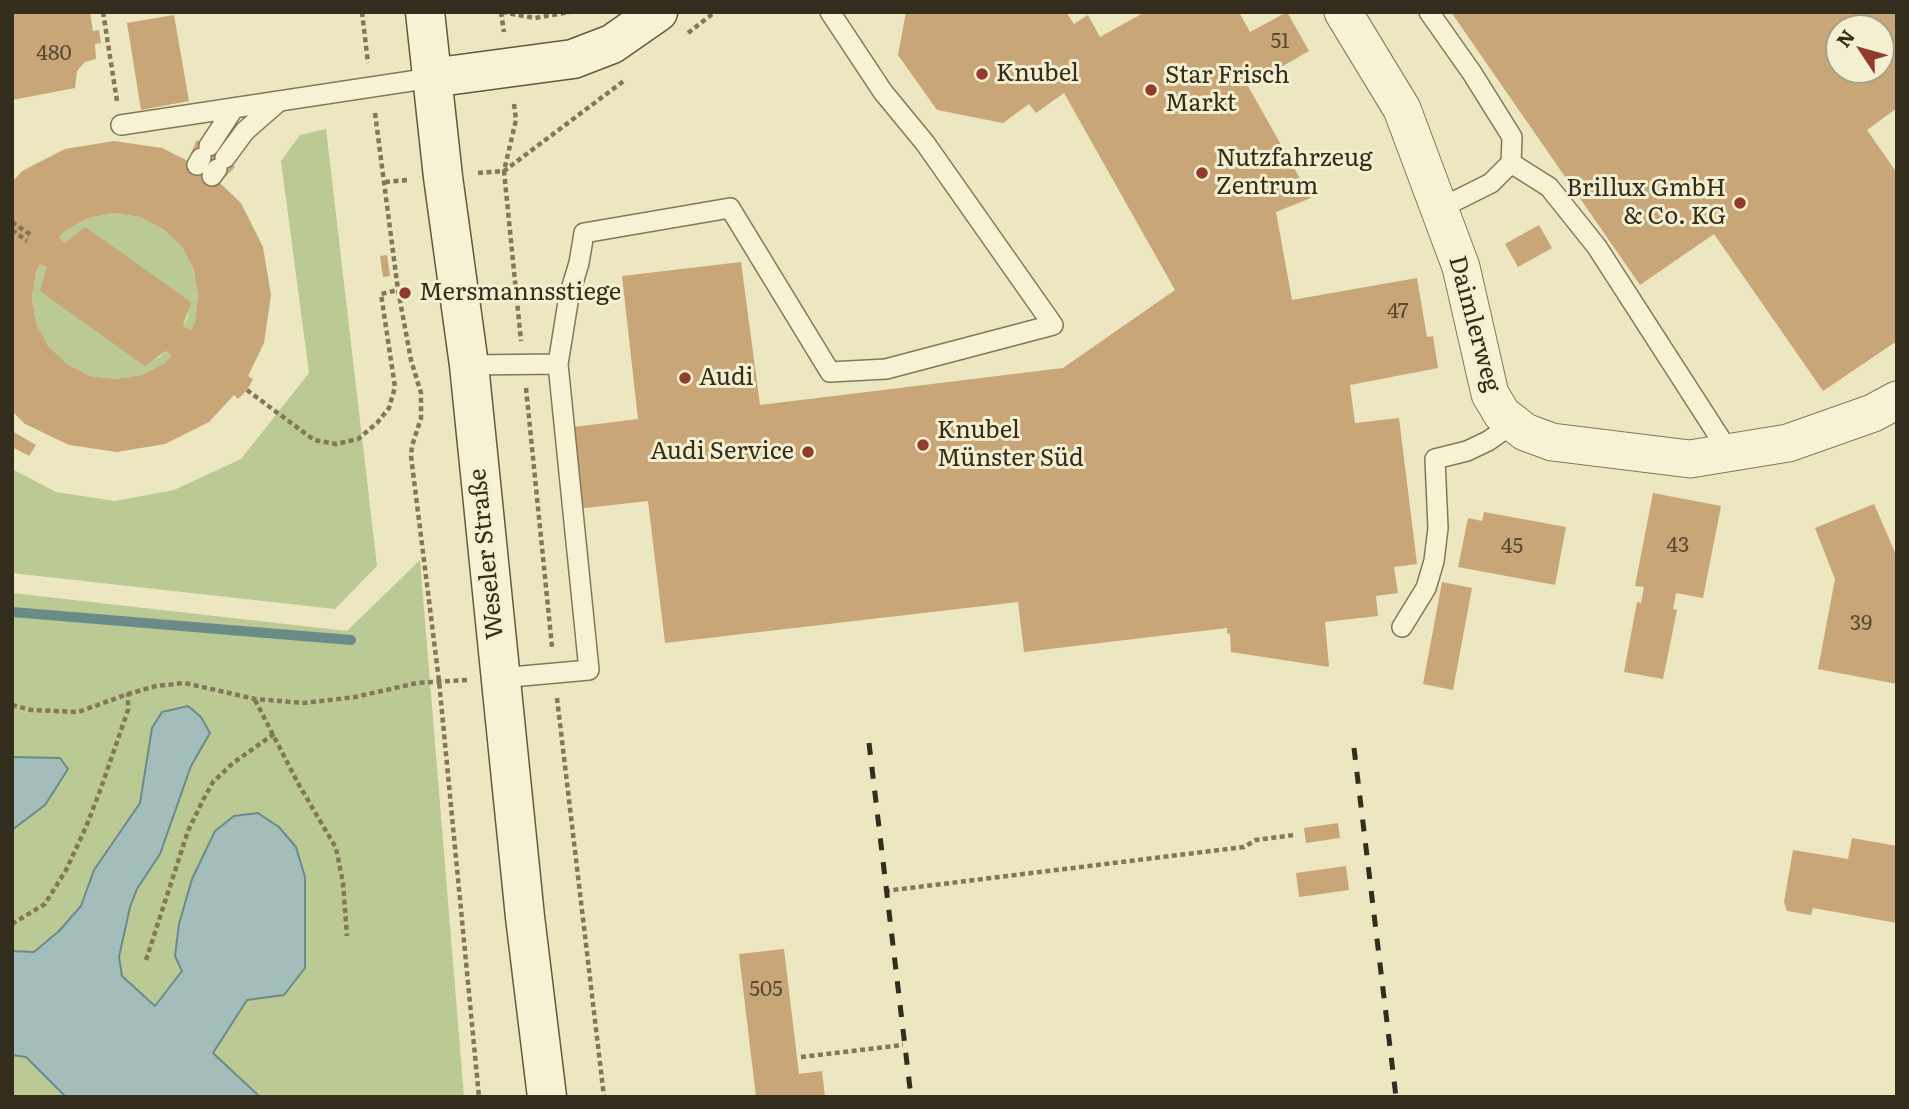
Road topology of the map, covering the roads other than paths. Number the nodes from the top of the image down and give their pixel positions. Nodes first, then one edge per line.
1 (425, 12) edge
2 (830, 12) edge
3 (1343, 12) edge
4 (1429, 12) edge
5 (670, 25) edge
6 (432, 78) junction
7 (279, 101) junction
8 (232, 108) junction
9 (121, 125) road end
10 (1511, 163) junction
11 (1440, 209) junction
12 (558, 364) junction
13 (469, 365) junction
14 (1897, 400) edge
15 (1514, 423) junction
16 (1729, 452) junction
17 (1402, 626) dead end
18 (500, 678) junction
19 (547, 1097) edge

1 - 6 main road, Weseler Straße
2 - 12 lane
3 - 11 street, Daimlerweg
4 - 10 lane
5 - 6 main road
6 - 7 lane
6 - 13 main road, Weseler Straße
7 - 8 lane
7 - 8 lane
8 - 9 lane
10 - 11 lane
10 - 16 lane
11 - 15 street, Daimlerweg
12 - 13 lane
12 - 18 lane
13 - 18 main road, Weseler Straße
14 - 16 street, Daimlerweg
15 - 16 street, Daimlerweg
15 - 17 lane
18 - 19 main road, Weseler Straße

